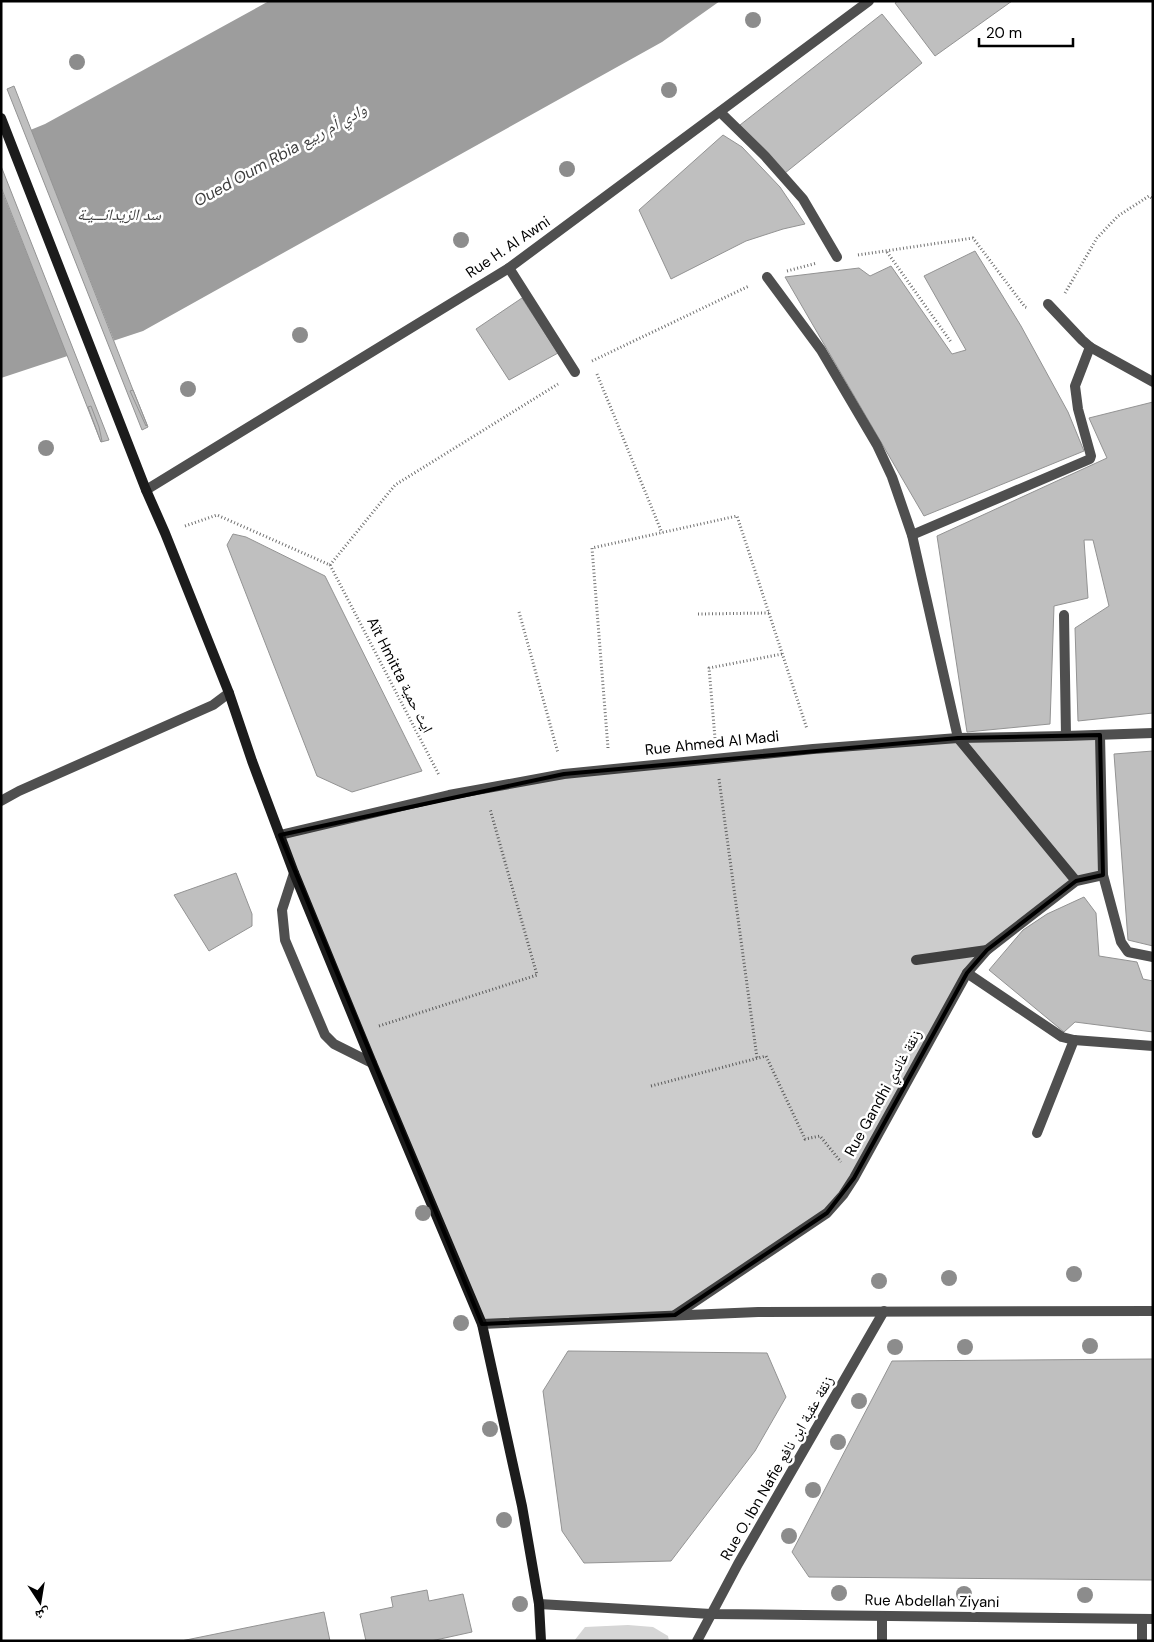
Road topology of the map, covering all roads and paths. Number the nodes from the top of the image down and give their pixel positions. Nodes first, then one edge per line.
1 (869, 1) edge
2 (720, 112) junction
3 (1, 118) edge
4 (1153, 199) edge
5 (887, 252) junction
6 (837, 257) junction
7 (508, 268) junction
8 (767, 277) junction
9 (1048, 304) junction
10 (951, 342) dead end
11 (1090, 346) junction
12 (592, 362) junction
13 (576, 372) junction
14 (1153, 382) edge
15 (146, 490) junction
16 (165, 532) junction
17 (662, 533) junction
18 (912, 535) junction
19 (330, 565) junction
20 (519, 612) dead end
21 (769, 613) junction
22 (698, 614) dead end
23 (1064, 615) dead end
24 (782, 654) junction
25 (228, 693) junction
26 (1153, 733) edge
27 (1100, 735) junction
28 (1066, 736) junction
29 (958, 738) junction
30 (814, 749) junction
31 (716, 758) junction
32 (610, 769) junction
33 (564, 774) junction
34 (484, 788) junction
35 (449, 795) junction
36 (1, 802) edge
37 (280, 835) junction
38 (294, 873) junction
39 (1103, 875) junction
40 (1076, 881) junction
41 (987, 950) junction
42 (1153, 957) edge
43 (916, 960) dead end
44 (967, 973) junction
45 (360, 1033) junction
46 (1074, 1040) junction
47 (1153, 1046) edge
48 (757, 1058) junction
49 (372, 1063) junction
50 (650, 1086) dead end
51 (1037, 1133) dead end
52 (854, 1178) junction
53 (884, 1311) junction
54 (1153, 1311) edge
55 (675, 1315) junction
56 (482, 1324) junction
57 (538, 1604) junction
58 (711, 1614) junction
59 (882, 1616) junction
60 (1147, 1619) edge
61 (541, 1641) edge
62 (697, 1641) edge
63 (882, 1641) edge
64 (1142, 1641) edge

1 - 2 street, Rue H. Al Awni
2 - 6 street
2 - 7 street, Rue H. Al Awni
3 - 15 main road
4 - 9 path
5 - 6 path
5 - 9 path
5 - 10 path
6 - 8 path
7 - 13 street
7 - 15 street, Rue H. Al Awni
8 - 12 path
8 - 18 street
9 - 11 street
11 - 14 street
11 - 18 street
12 - 13 path
12 - 17 path
13 - 19 path
15 - 16 main road
16 - 19 path
16 - 25 main road
17 - 21 path
17 - 32 path
18 - 29 street
19 - 35 path, Aït Hmitta ايث حمية
20 - 33 path
21 - 22 path
21 - 24 path
23 - 28 street
24 - 30 path
24 - 31 path
25 - 36 street
25 - 37 main road
26 - 27 street, Rue Ahmed Al Madi
27 - 28 street, Rue Ahmed Al Madi
27 - 39 street
28 - 29 street, Rue Ahmed Al Madi
29 - 30 street, Rue Ahmed Al Madi
29 - 40 street
30 - 31 street, Rue Ahmed Al Madi
31 - 32 street, Rue Ahmed Al Madi
31 - 48 path
32 - 33 street, Rue Ahmed Al Madi
33 - 34 street, Rue Ahmed Al Madi
34 - 35 street, Rue Ahmed Al Madi
34 - 45 path
35 - 37 street, Rue Ahmed Al Madi
37 - 38 main road
38 - 45 main road
38 - 49 street
39 - 40 street, Rue Gandhi زنقة غاندي
39 - 42 street
40 - 41 street, Rue Gandhi زنقة غاندي
41 - 43 street
41 - 44 street, Rue Gandhi زنقة غاندي
44 - 46 street
44 - 52 street, Rue Gandhi زنقة غاندي
45 - 49 main road
46 - 47 street
46 - 51 street
48 - 50 path
48 - 52 path
49 - 56 main road
52 - 55 street, Rue Gandhi زنقة غاندي
53 - 54 street
53 - 55 street
53 - 58 street, Rue O. Ibn Nafie زنقة عقبة ابن نافع
55 - 56 street
56 - 57 main road
57 - 58 street, Rue Abdellah Ziyani
57 - 61 main road
58 - 59 street, Rue Abdellah Ziyani
58 - 62 street, Rue O. Ibn Nafie زنقة عقبة ابن نافع
59 - 60 street, Rue Abdellah Ziyani
59 - 63 street
60 - 64 street

